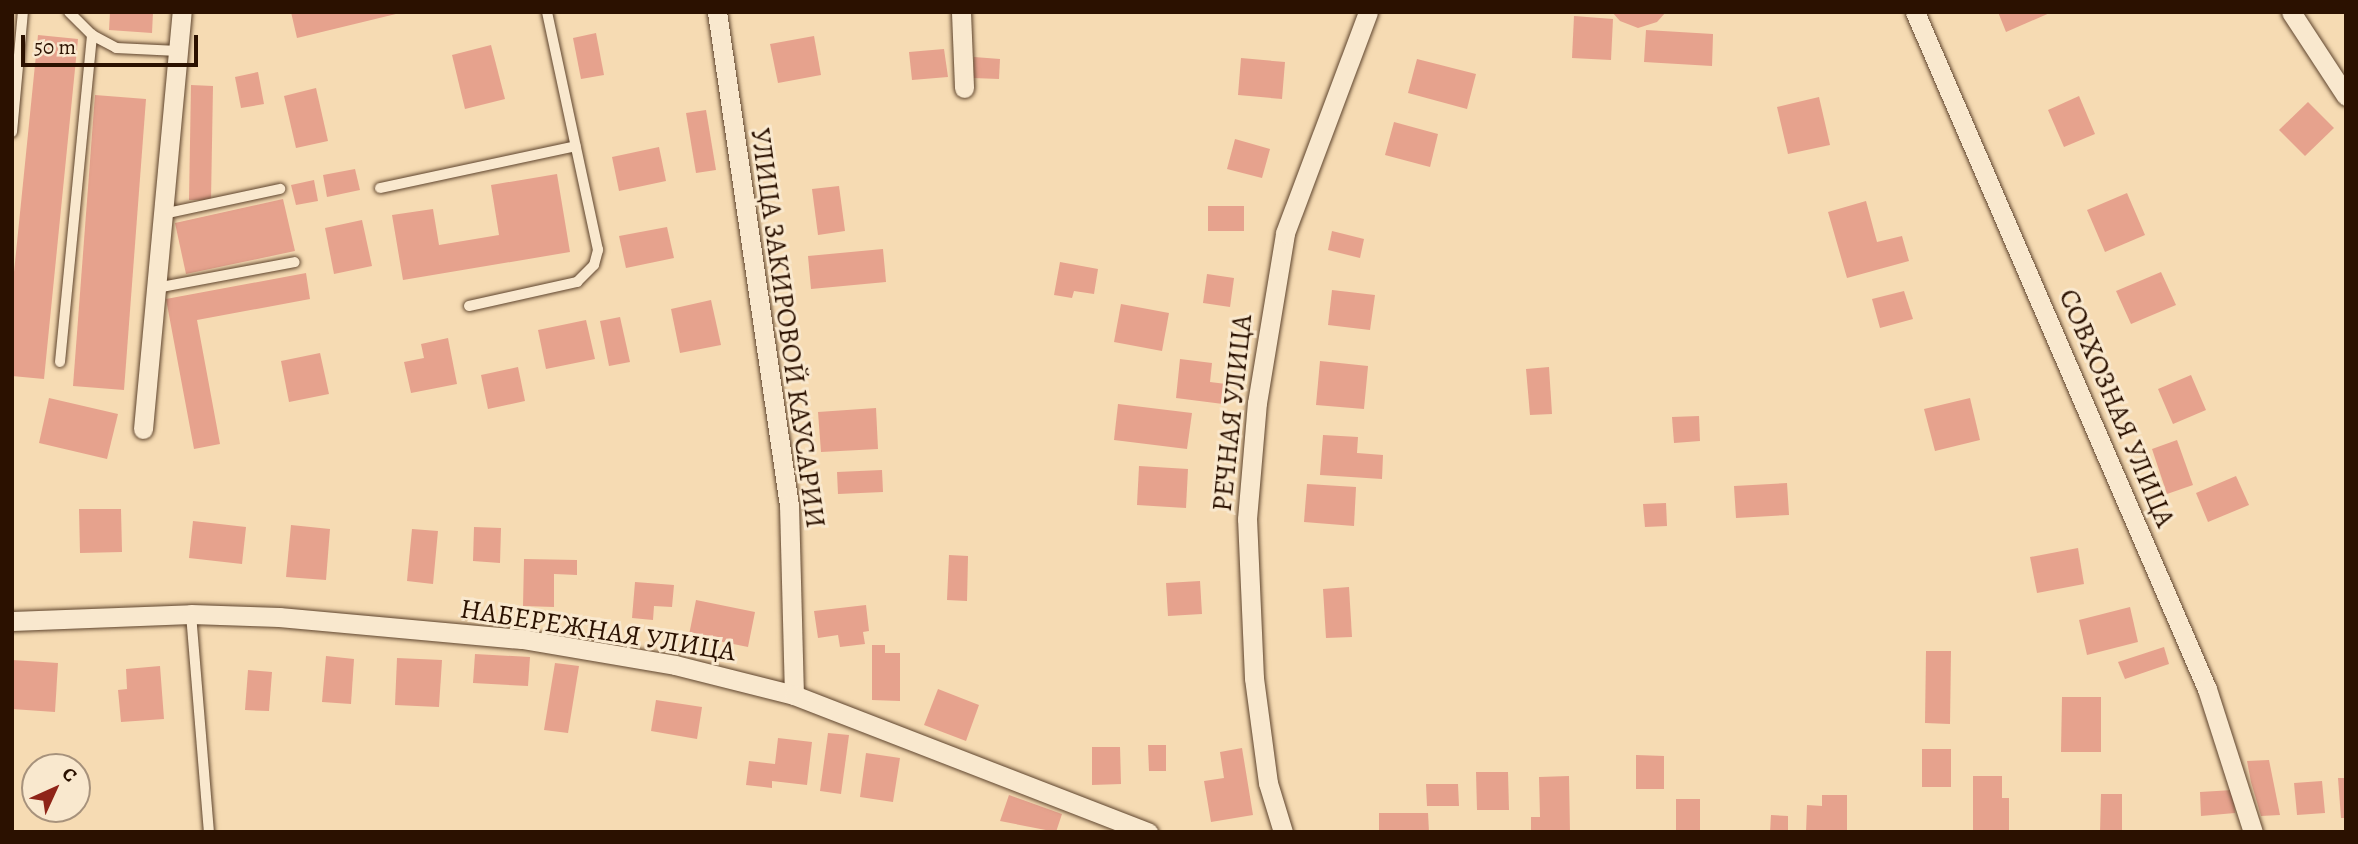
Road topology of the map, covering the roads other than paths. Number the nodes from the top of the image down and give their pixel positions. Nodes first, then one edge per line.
1 (23, 12) edge
2 (69, 12) edge
3 (181, 12) edge
4 (547, 12) edge
5 (717, 12) edge
6 (961, 12) edge
7 (1368, 12) edge
8 (1915, 12) edge
9 (2291, 12) edge
10 (92, 35) junction
11 (178, 51) junction
12 (964, 88) dead end
13 (2346, 96) edge
14 (12, 132) edge
15 (576, 146) junction
16 (380, 188) dead end
17 (279, 189) dead end
18 (163, 214) junction
19 (295, 262) dead end
20 (156, 288) junction
21 (469, 306) dead end
22 (60, 362) dead end
23 (143, 429) dead end
24 (191, 614) junction
25 (12, 621) edge
26 (793, 695) junction
27 (209, 832) edge
28 (1148, 832) edge
29 (1283, 832) edge
30 (2253, 832) edge

1 - 14 lane
2 - 10 lane
3 - 11 street
4 - 15 lane
5 - 26 street, УЛИЦА ЗАКИРОВОЙ КАУСАРИИ
6 - 12 street
7 - 29 street, РЕЧНАЯ УЛИЦА
8 - 30 street, СОВХОЗНАЯ УЛИЦА
9 - 13 street
10 - 11 lane
10 - 22 lane
11 - 18 street
15 - 16 lane
15 - 21 lane
17 - 18 lane
18 - 20 street
19 - 20 lane
20 - 23 street
24 - 25 street, НАБЕРЕЖНАЯ УЛИЦА
24 - 26 street, НАБЕРЕЖНАЯ УЛИЦА
24 - 27 lane
26 - 28 street, НАБЕРЕЖНАЯ УЛИЦА

